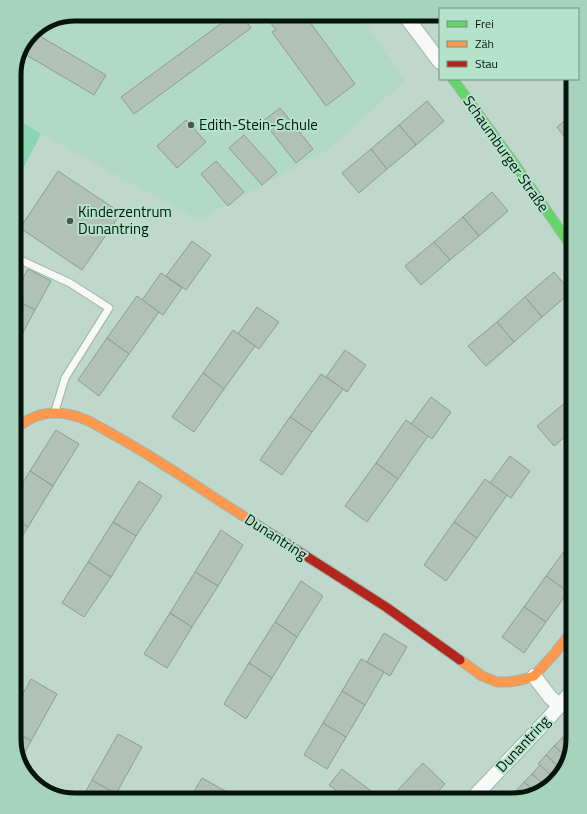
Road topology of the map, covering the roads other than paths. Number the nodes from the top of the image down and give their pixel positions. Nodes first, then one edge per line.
1 (409, 21) edge
2 (439, 61) edge
3 (454, 80) edge
4 (566, 240) edge
5 (21, 260) edge
6 (55, 413) junction
7 (21, 424) edge
8 (566, 639) edge
9 (534, 676) junction
10 (566, 699) edge
11 (560, 706) junction
12 (478, 793) edge

1 - 2 street
3 - 4 street, Schaumburger Straße
5 - 6 lane
6 - 7 street, Dunantring
6 - 9 street, Dunantring
8 - 9 street
9 - 11 street, Dunantring
10 - 11 street, Dunantring
11 - 12 street, Dunantring

